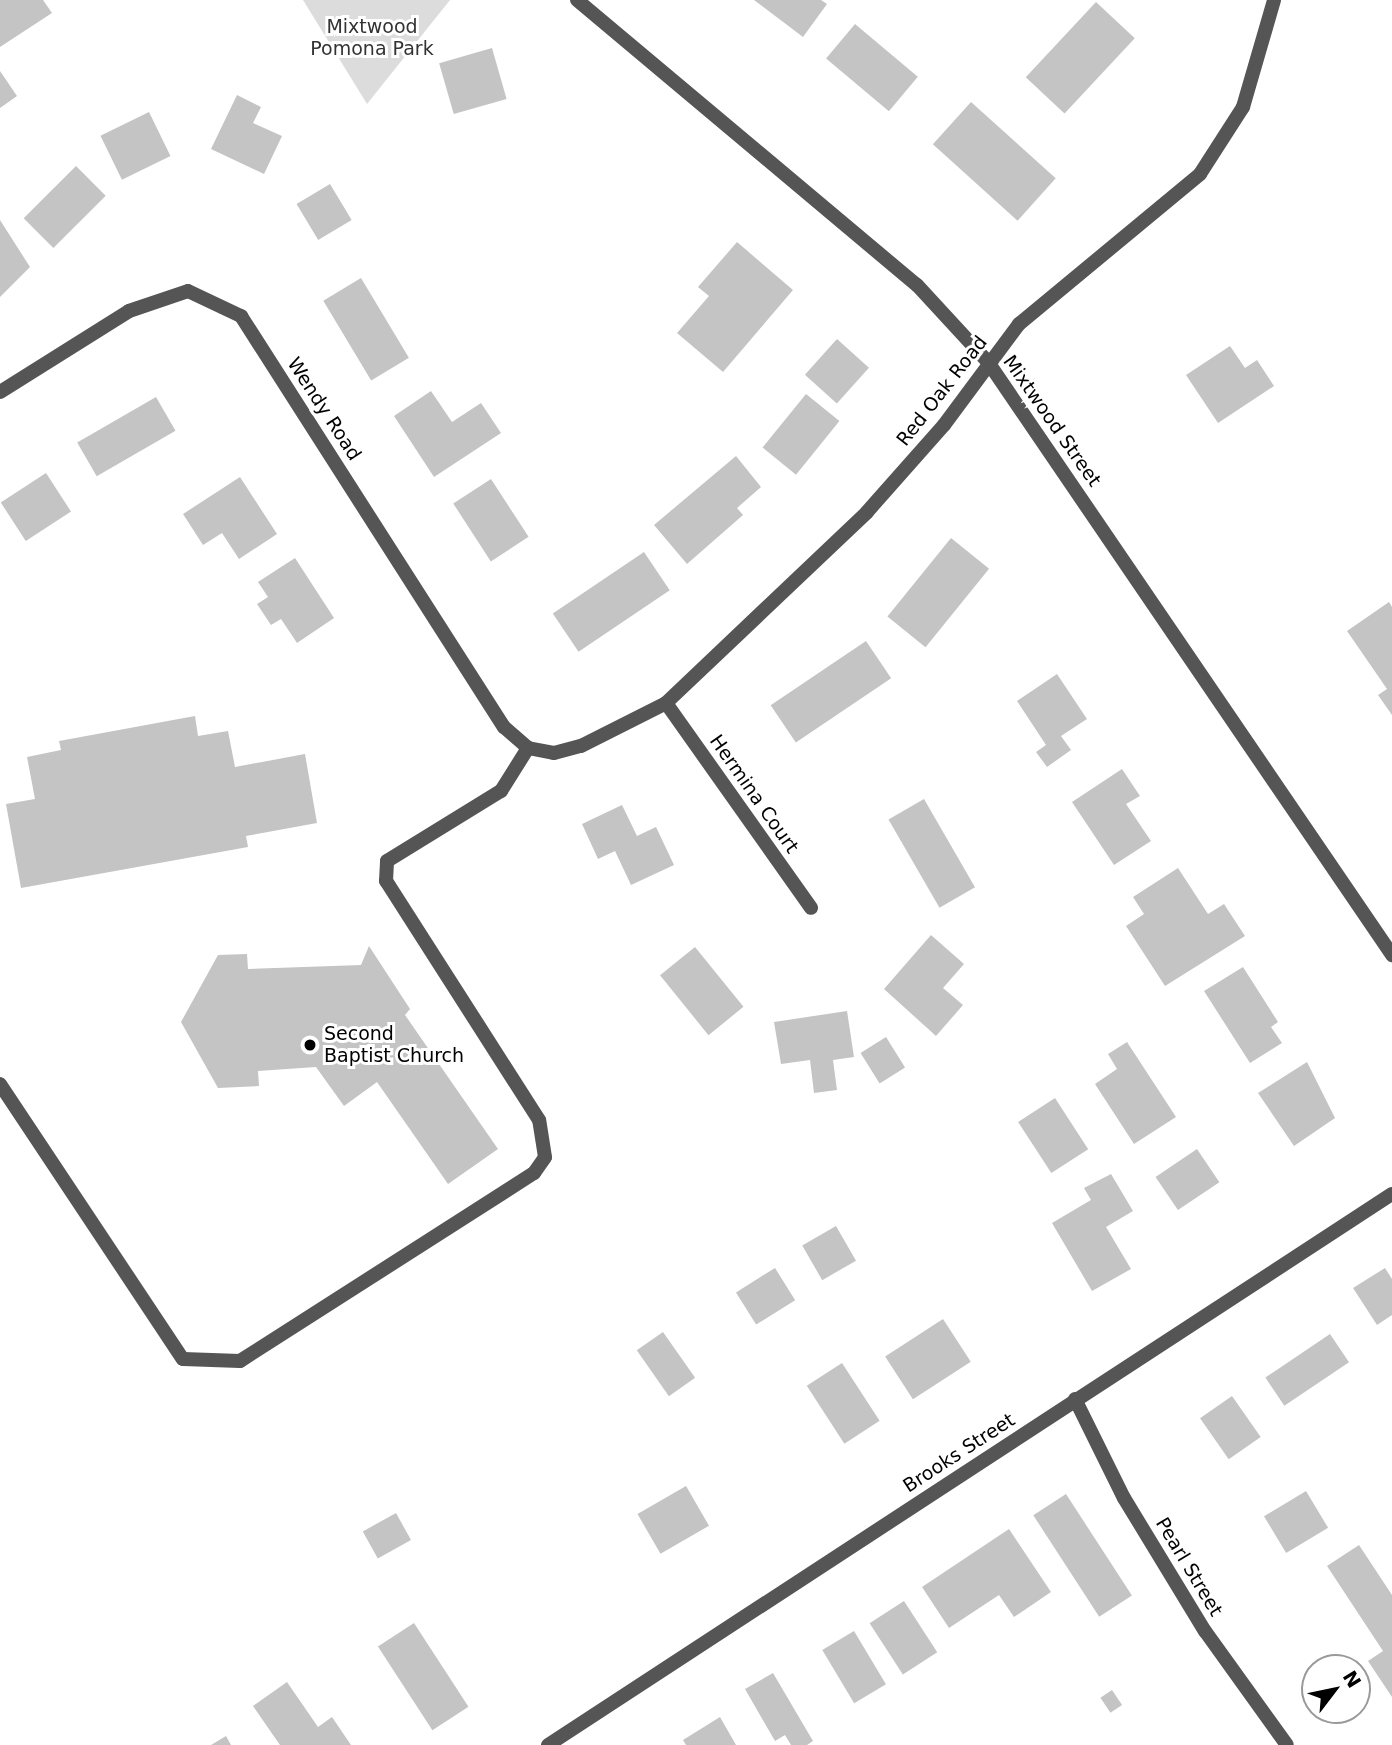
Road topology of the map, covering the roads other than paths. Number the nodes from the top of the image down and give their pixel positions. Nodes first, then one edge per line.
1 (577, 0) edge
2 (1273, 0) edge
3 (988, 362) junction
4 (0, 392) edge
5 (666, 703) junction
6 (528, 748) junction
7 (811, 908) dead end
8 (1392, 955) edge
9 (0, 1084) edge
10 (1392, 1194) edge
11 (1075, 1399) junction
12 (548, 1745) edge
13 (1287, 1745) edge

1 - 3 street, Mixtwood Street
2 - 3 street, Red Oak Road
3 - 5 street, Red Oak Road
3 - 8 street, Mixtwood Street
4 - 6 street, Wendy Road
5 - 6 street, Red Oak Road
5 - 7 street, Hermina Court
6 - 9 street
10 - 11 street, Brooks Street
11 - 12 street, Brooks Street
11 - 13 street, Pearl Street

